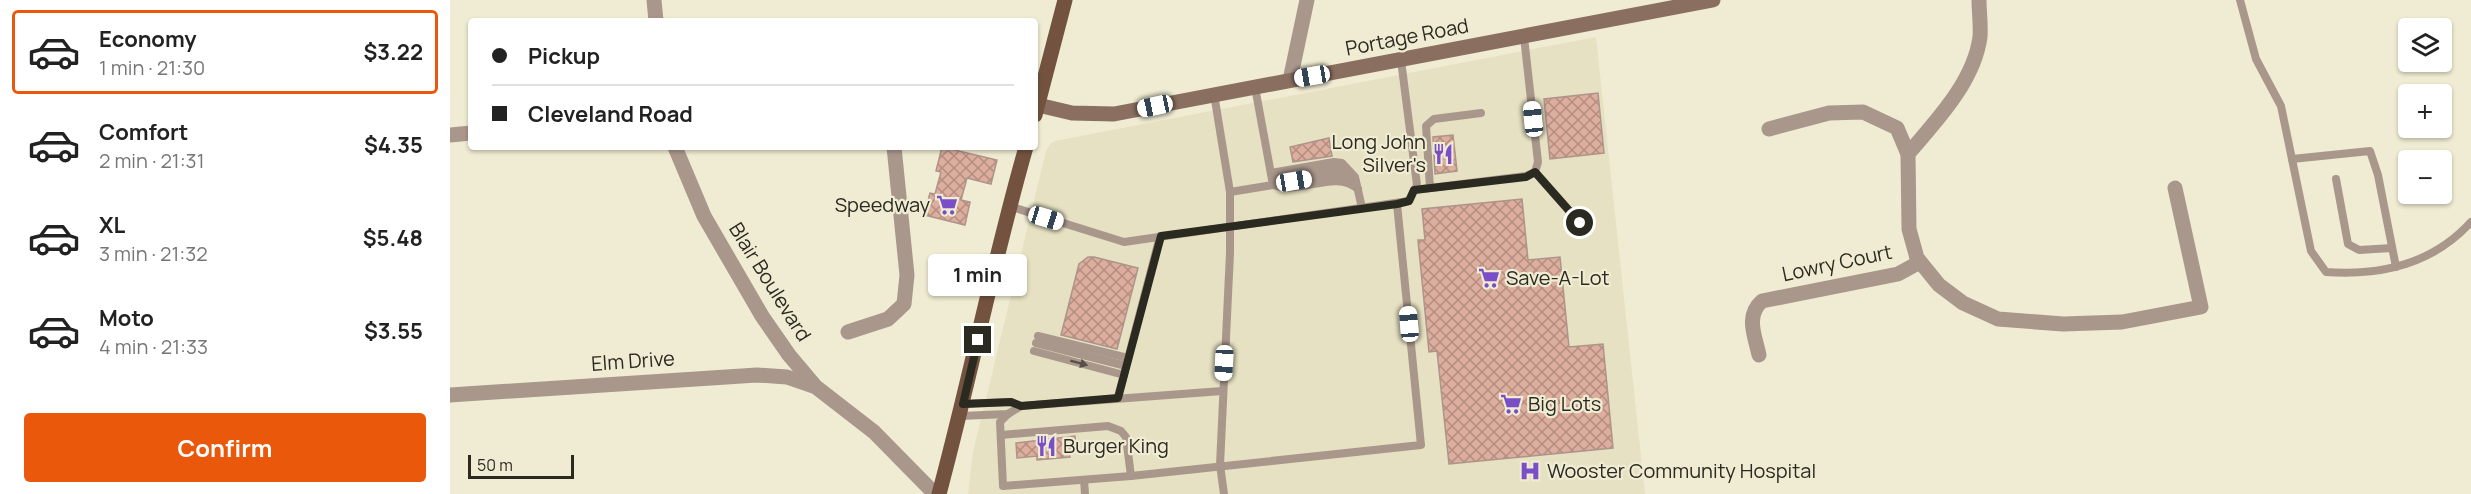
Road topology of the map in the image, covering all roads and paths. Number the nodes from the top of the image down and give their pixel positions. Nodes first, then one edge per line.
1 (654, 0) edge
2 (1065, 0) edge
3 (1306, 0) edge
4 (1713, 0) edge
5 (1979, 0) edge
6 (2240, 0) edge
7 (656, 18) edge
8 (1524, 37) junction
9 (1401, 60) junction
10 (1290, 80) junction
11 (1256, 87) junction
12 (1214, 94) junction
13 (1038, 101) edge
14 (1038, 108) edge
15 (1481, 113) dead end
16 (1769, 129) dead end
17 (468, 133) edge
18 (450, 135) edge
19 (676, 150) edge
20 (894, 150) edge
21 (1025, 150) edge
22 (1908, 154) junction
23 (2292, 159) junction
24 (1535, 172) junction
25 (1272, 179) junction
26 (2336, 179) dead end
27 (1357, 184) junction
28 (1430, 188) junction
29 (2175, 188) dead end
30 (1414, 190) junction
31 (1230, 192) junction
32 (1397, 204) junction
33 (1009, 206) junction
34 (1362, 208) junction
35 (2471, 222) edge
36 (1580, 223) dead end
37 (1230, 226) junction
38 (1161, 236) junction
39 (2392, 248) junction
40 (1920, 262) junction
41 (2396, 267) junction
42 (848, 332) dead end
43 (1759, 355) dead end
44 (1127, 362) junction
45 (1124, 375) junction
46 (816, 387) junction
47 (1222, 390) junction
48 (450, 395) edge
49 (1118, 398) junction
50 (1021, 406) junction
51 (962, 410) junction
52 (1008, 414) junction
53 (1001, 435) junction
54 (1220, 465) junction
55 (1131, 476) junction
56 (1084, 480) junction
57 (937, 494) edge
58 (1085, 494) edge
59 (1224, 494) edge

1 - 7 street
2 - 13 main road
3 - 10 street
4 - 8 main road, Portage Road
5 - 22 street
6 - 23 lane
8 - 9 main road, Portage Road
8 - 24 lane
9 - 10 main road, Portage Road
9 - 30 lane
10 - 11 main road, Portage Road
11 - 12 main road, Portage Road
11 - 25 lane
12 - 14 main road, Portage Road
12 - 31 lane
15 - 28 lane
16 - 22 street
17 - 18 street
19 - 46 street, Blair Boulevard
20 - 42 street
21 - 33 main road
22 - 40 street
23 - 39 lane
23 - 41 lane
24 - 28 lane
24 - 36 lane
25 - 27 lane
25 - 27 lane
25 - 31 lane
26 - 39 lane
27 - 34 lane
28 - 30 lane
29 - 40 street
30 - 32 lane
31 - 37 lane
32 - 34 lane
32 - 54 lane
33 - 38 lane
33 - 51 main road
34 - 37 lane
35 - 41 lane
37 - 38 lane
37 - 47 lane
38 - 44 lane
39 - 41 lane
40 - 43 street, Lowry Court
44 - 45 lane
44 -> 45 lane
45 - 49 lane
46 - 48 street, Elm Drive
46 - 57 street, Blair Boulevard
47 - 49 lane
47 - 54 lane
49 - 50 lane
50 - 51 lane
50 - 52 lane
51 - 52 lane
51 - 57 main road
52 - 53 lane
53 - 55 lane
53 - 56 lane
54 - 55 lane
54 - 59 lane
55 - 56 lane
56 - 58 lane

